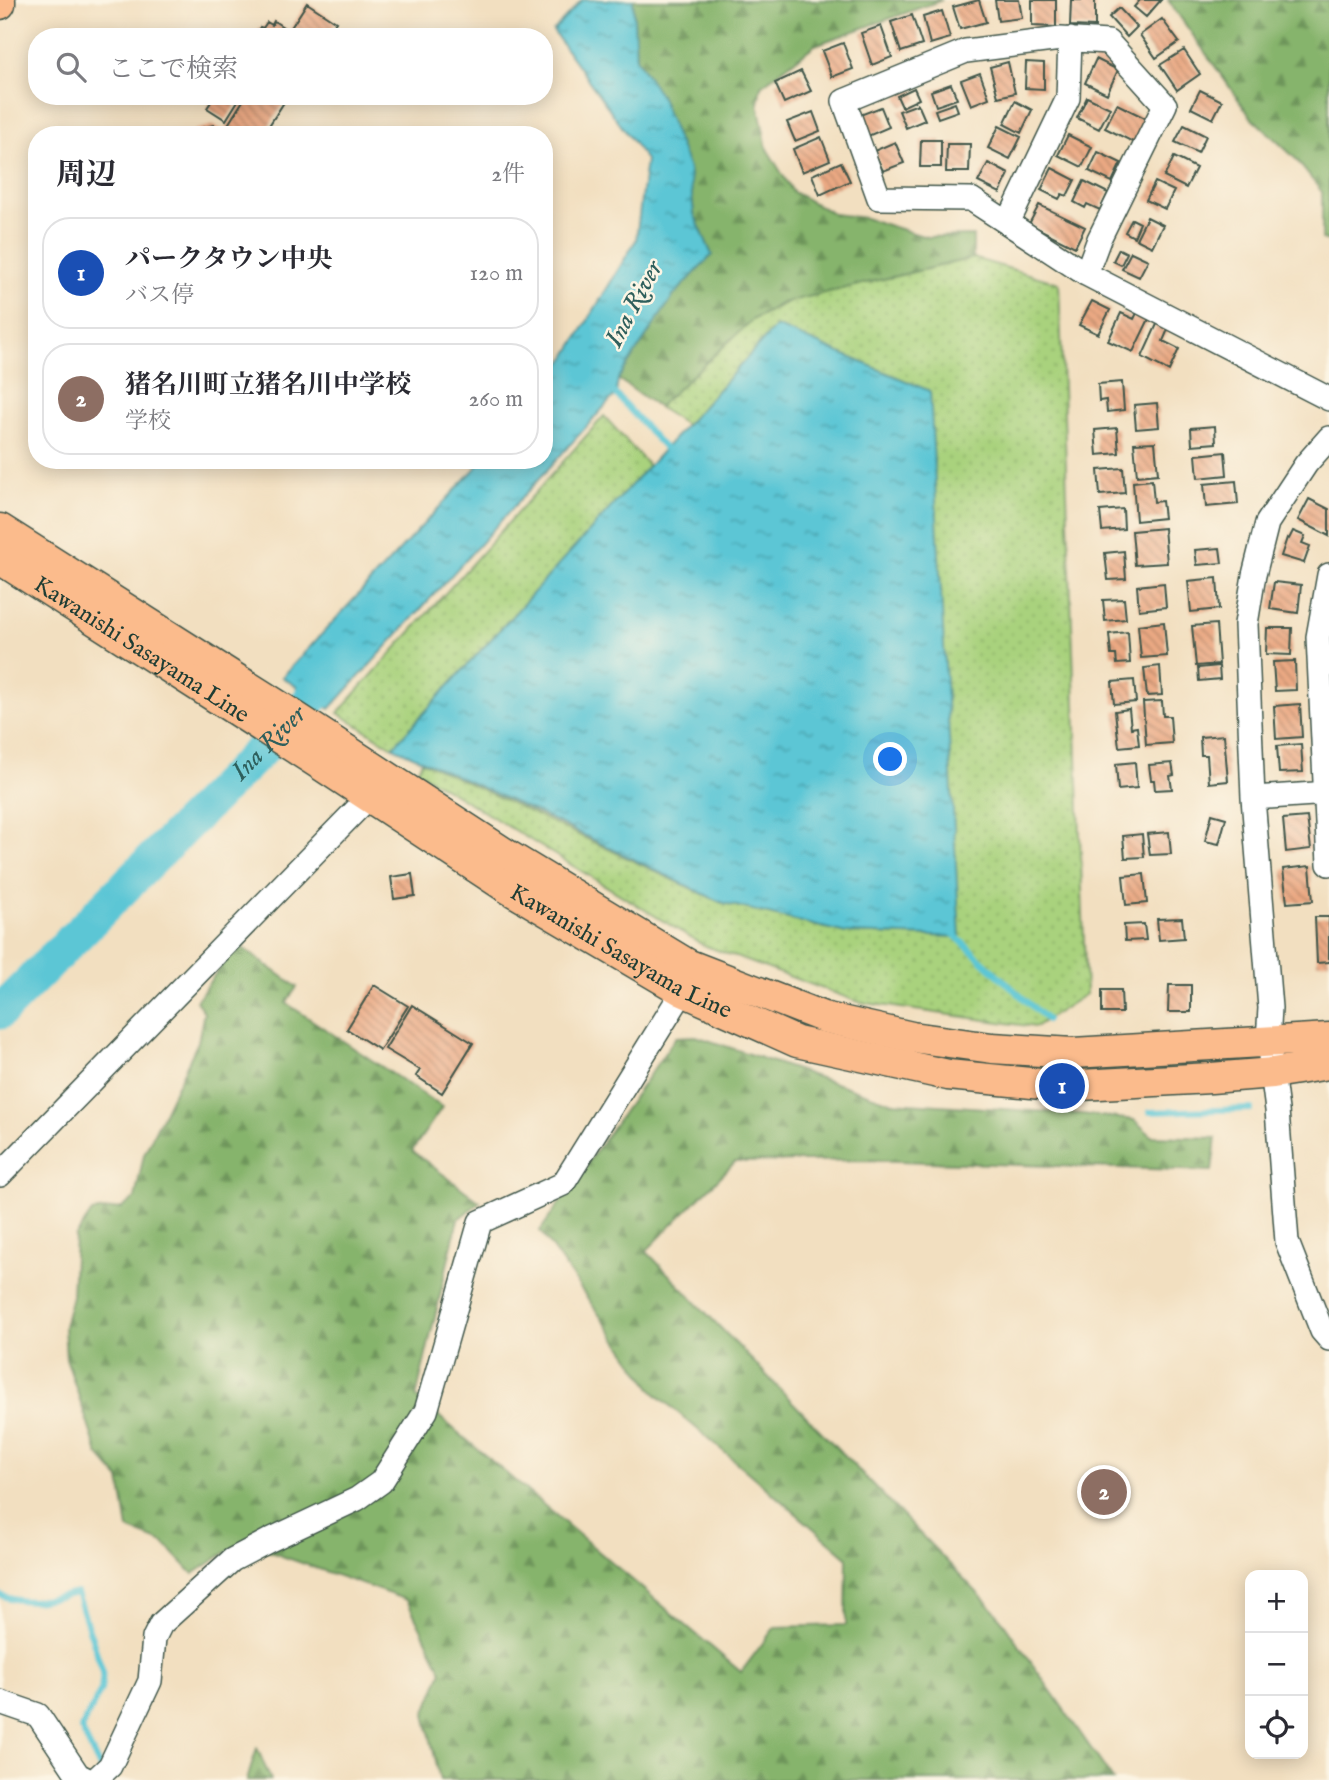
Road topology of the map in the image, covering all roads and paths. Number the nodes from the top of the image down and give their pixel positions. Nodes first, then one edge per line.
1 (1070, 40) junction
2 (1008, 223) junction
3 (1086, 274) junction
4 (1329, 399) edge
5 (1329, 438) edge
6 (0, 529) edge
7 (0, 559) edge
8 (1329, 575) edge
9 (224, 687) junction
10 (324, 751) junction
11 (1327, 793) edge
12 (369, 797) junction
13 (1253, 798) junction
14 (1329, 864) edge
15 (683, 991) junction
16 (1329, 1038) edge
17 (1268, 1041) junction
18 (1329, 1064) edge
19 (1273, 1073) junction
20 (0, 1175) edge
21 (1329, 1339) edge
22 (0, 1702) edge
23 (96, 1776) edge

1 - 2 street
1 - 2 street
1 - 3 street
2 - 3 street
3 - 4 street
5 - 13 street
6 - 9 main road, Kawanishi Sasayama Line
7 - 9 main road, Kawanishi Sasayama Line
8 - 11 street
9 - 10 main road, Kawanishi Sasayama Line
10 - 12 main road, Kawanishi Sasayama Line
10 - 17 main road, Kawanishi Sasayama Line
11 - 13 street
11 - 14 street
12 - 15 main road, Kawanishi Sasayama Line
12 - 20 street
13 - 17 street
15 - 19 main road, Kawanishi Sasayama Line
15 - 23 street
16 - 17 main road, Kawanishi Sasayama Line
17 - 19 street
18 - 19 main road, Kawanishi Sasayama Line
19 - 21 street
22 - 23 street

